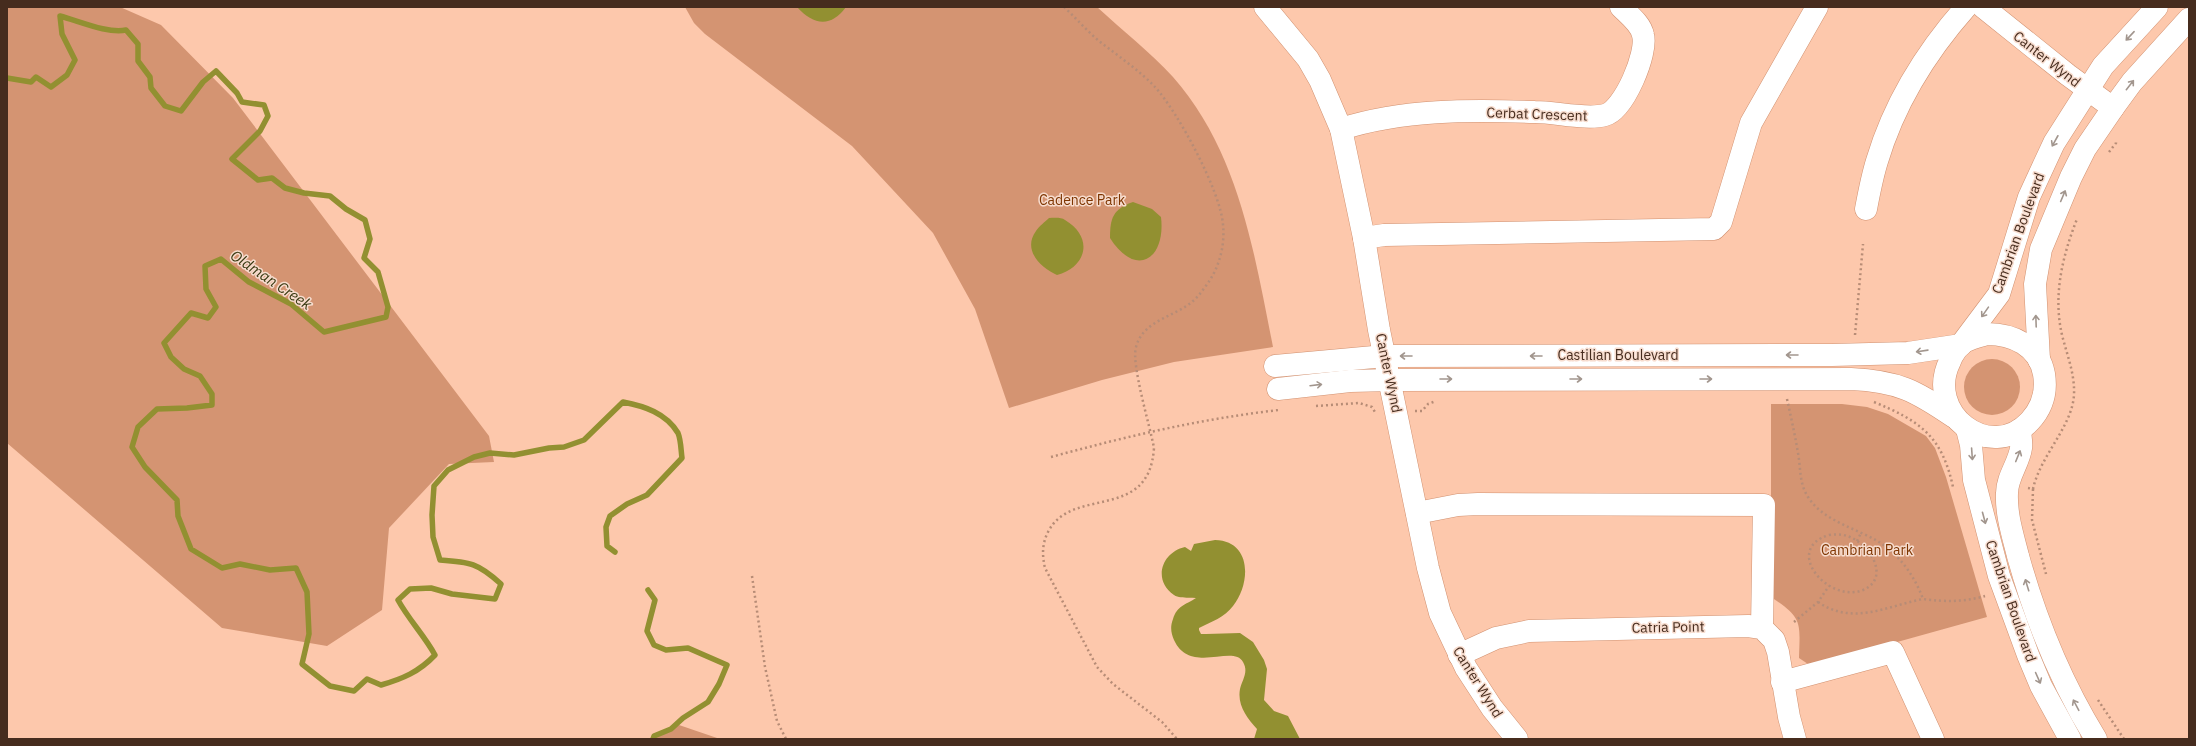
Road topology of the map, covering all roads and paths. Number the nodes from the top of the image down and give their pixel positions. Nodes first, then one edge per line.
1 (1064, 7) edge
2 (1265, 7) edge
3 (1621, 7) edge
4 (1966, 7) edge
5 (1983, 7) edge
6 (2157, 7) edge
7 (1812, 10) edge
8 (2189, 19) edge
9 (2086, 90) junction
10 (2113, 108) junction
11 (1340, 129) junction
12 (2116, 138) dead end
13 (2107, 154) dead end
14 (1866, 209) dead end
15 (2077, 217) dead end
16 (1364, 238) junction
17 (1863, 244) dead end
18 (1854, 339) dead end
19 (1962, 343) junction
20 (1385, 356) junction
21 (2039, 360) junction
22 (1276, 366) dead end
23 (1391, 380) junction
24 (1280, 399) joint
25 (1779, 399) dead end
26 (1787, 399) junction
27 (1794, 399) dead end
28 (1438, 400) dead end
29 (1870, 401) dead end
30 (1313, 407) dead end
31 (1412, 410) dead end
32 (1377, 415) dead end
33 (1960, 423) junction
34 (1150, 430) junction
35 (2020, 430) junction
36 (1051, 457) dead end
37 (1966, 483) junction
38 (2015, 484) junction
39 (2033, 486) junction
40 (1417, 513) junction
41 (1861, 533) junction
42 (1857, 541) junction
43 (752, 576) dead end
44 (2047, 578) dead end
45 (1829, 586) junction
46 (1985, 596) dead end
47 (1924, 599) junction
48 (1818, 602) junction
49 (1794, 622) dead end
50 (1762, 628) junction
51 (1459, 655) junction
52 (1782, 682) junction
53 (2098, 698) dead end
54 (786, 739) edge
55 (1177, 739) edge
56 (1517, 739) edge
57 (1795, 739) edge
58 (1933, 739) edge
59 (2070, 739) edge
60 (2096, 739) edge
61 (2124, 739) edge

1 - 34 path
2 - 11 street, Canter Wynd
3 - 11 street, Cerbat Crescent
4 - 14 street
5 - 9 street, Canter Wynd
6 -> 9 street, Cambrian Boulevard
7 - 16 street
10 -> 8 street, Cambrian Boulevard
9 - 10 street, Canter Wynd
9 -> 19 street, Cambrian Boulevard
21 -> 10 street, Cambrian Boulevard
11 - 16 street, Canter Wynd
12 - 13 path
15 - 39 path
16 - 20 street, Canter Wynd
17 - 18 path
19 -> 20 street, Castilian Boulevard
19 - 21 street
19 - 33 street
20 - 22 street, Castilian Boulevard
20 - 23 street, Canter Wynd
21 - 35 street
24 -> 23 street, Castilian Boulevard
23 -> 33 street, Castilian Boulevard
23 - 40 street, Canter Wynd
24 - 34 path
25 - 26 path
26 - 27 path
26 - 41 path
28 - 31 path
29 - 37 path
30 - 32 path
33 - 35 street
33 -> 37 street, Cambrian Boulevard
34 - 36 path
34 - 55 path
38 -> 35 street, Cambrian Boulevard
37 -> 59 street, Cambrian Boulevard
38 - 39 path
60 -> 38 street, Cambrian Boulevard
39 - 44 path
40 - 50 street
40 - 51 street, Canter Wynd
41 - 42 path
41 - 47 path
42 - 45 path
42 - 45 path
43 - 54 path
45 - 48 path
46 - 47 path
47 - 48 path
48 - 49 path
50 - 51 street, Catria Point
50 - 52 street
51 - 56 street, Canter Wynd
52 - 57 street
52 - 58 street
53 - 61 path

